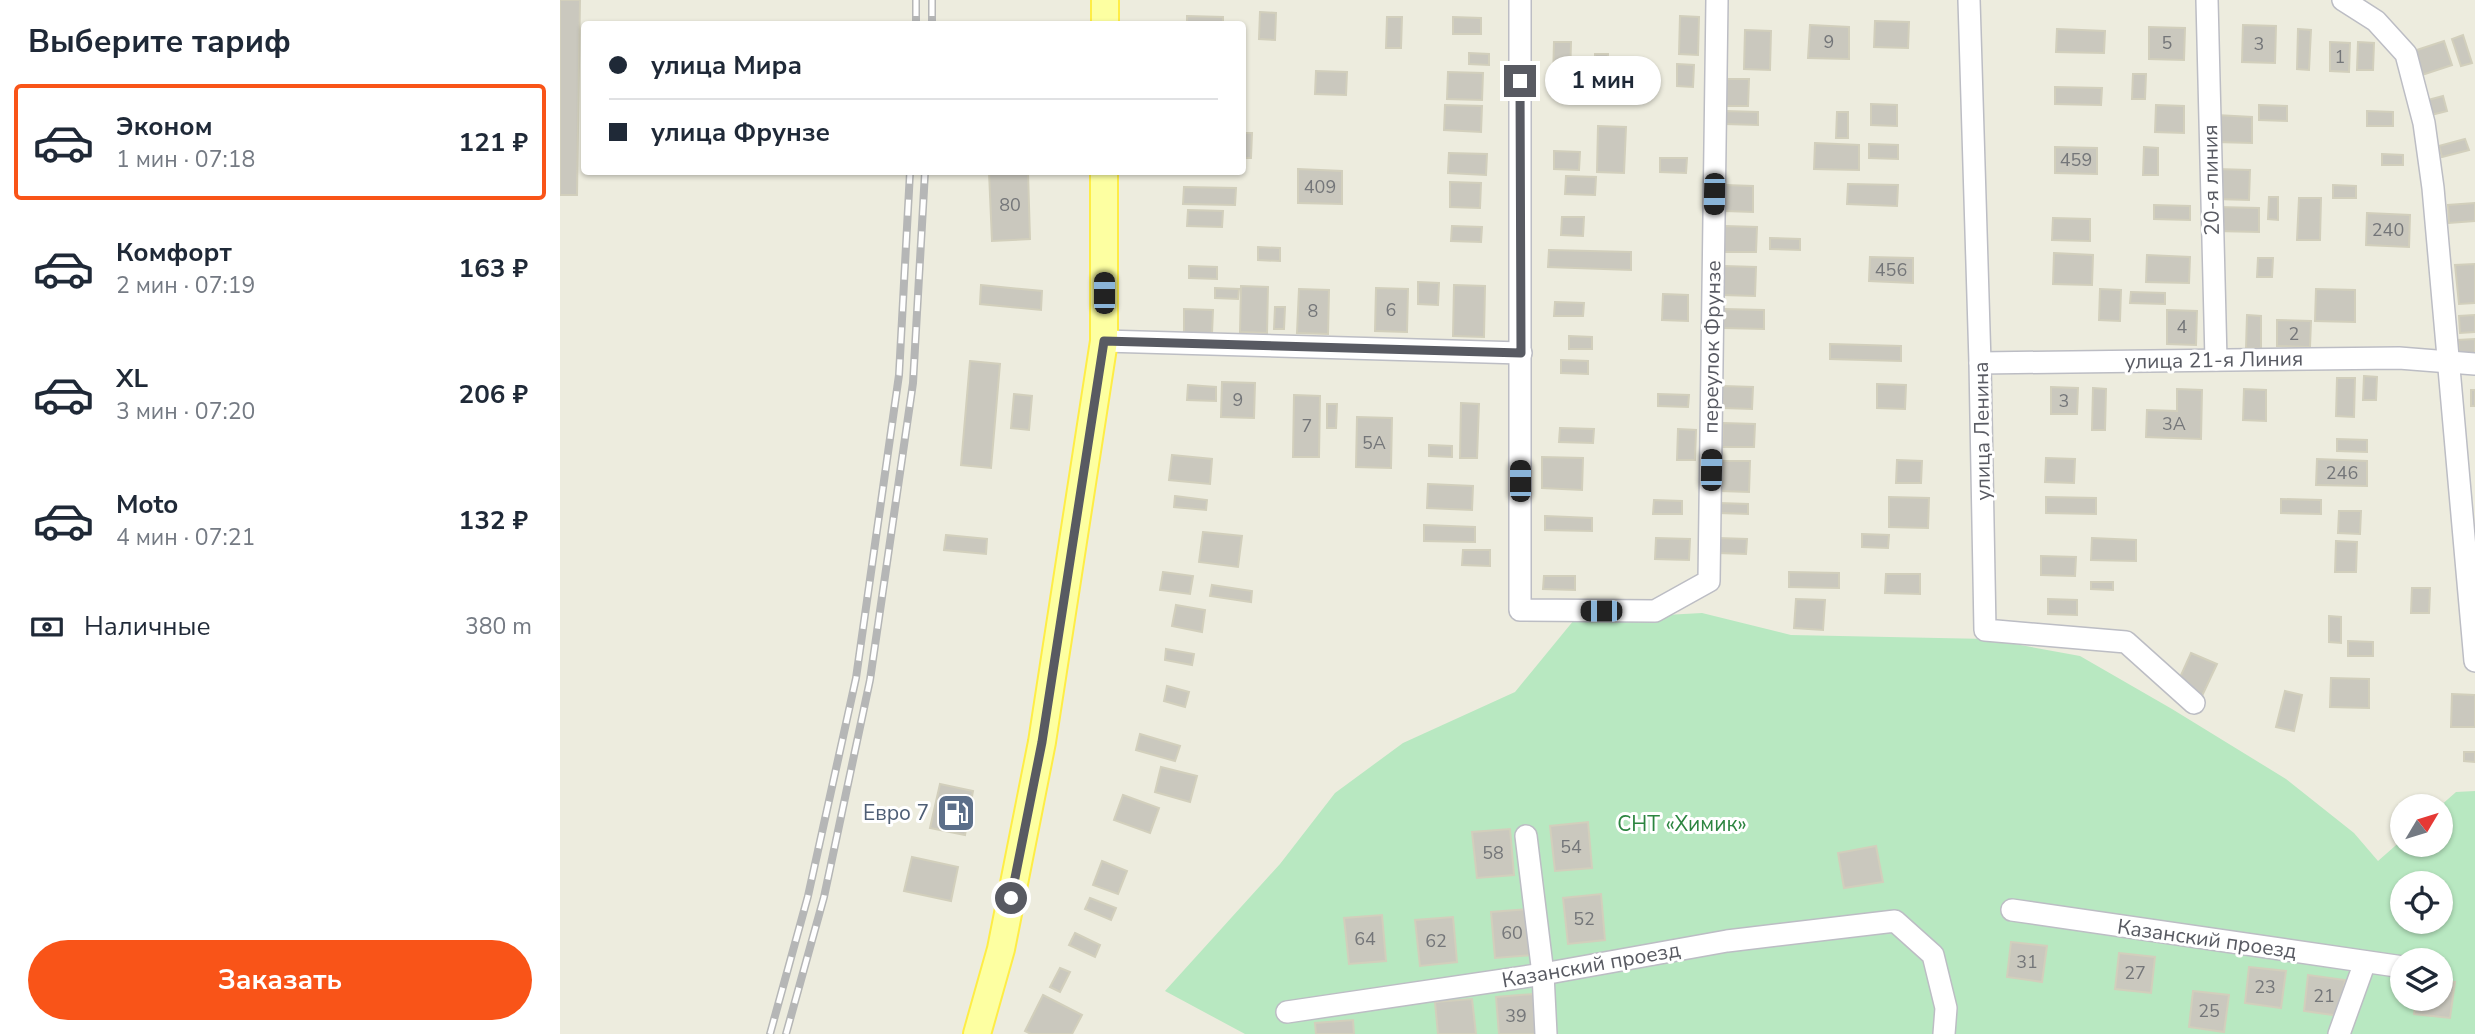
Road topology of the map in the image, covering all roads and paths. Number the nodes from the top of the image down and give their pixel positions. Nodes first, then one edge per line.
1 (1105, 0) edge
2 (1520, 0) edge
3 (1717, 0) edge
4 (1969, 0) edge
5 (2207, 0) edge
6 (2343, 0) edge
7 (1105, 21) edge
8 (1104, 175) edge
9 (1104, 341) junction
10 (1521, 353) junction
11 (2216, 360) junction
12 (2448, 362) junction
13 (1980, 363) junction
14 (2475, 364) edge
15 (2475, 661) edge
16 (2194, 702) dead end
17 (1526, 836) dead end
18 (2012, 910) dead end
19 (2365, 962) junction
20 (2390, 965) edge
21 (1543, 974) junction
22 (1287, 1012) dead end
23 (977, 1034) edge
24 (1546, 1034) edge
25 (1944, 1034) edge
26 (2339, 1034) edge

1 - 7 main road
2 - 10 street
3 - 10 street, переулок Фрунзе
4 - 13 street, улица Ленина
5 - 11 street, 20-я линия
6 - 12 street
8 - 9 main road
9 - 10 street
9 - 23 main road
11 - 12 street, улица 21-я Линия
11 - 13 street, улица 21-я Линия
12 - 14 street, улица 21-я Линия
12 - 15 street
13 - 16 street, улица Ленина
17 - 21 street
18 - 19 street, Казанский проезд
19 - 20 street, Казанский проезд
19 - 26 street
21 - 22 street, Казанский проезд
21 - 24 street
21 - 25 street, Казанский проезд

